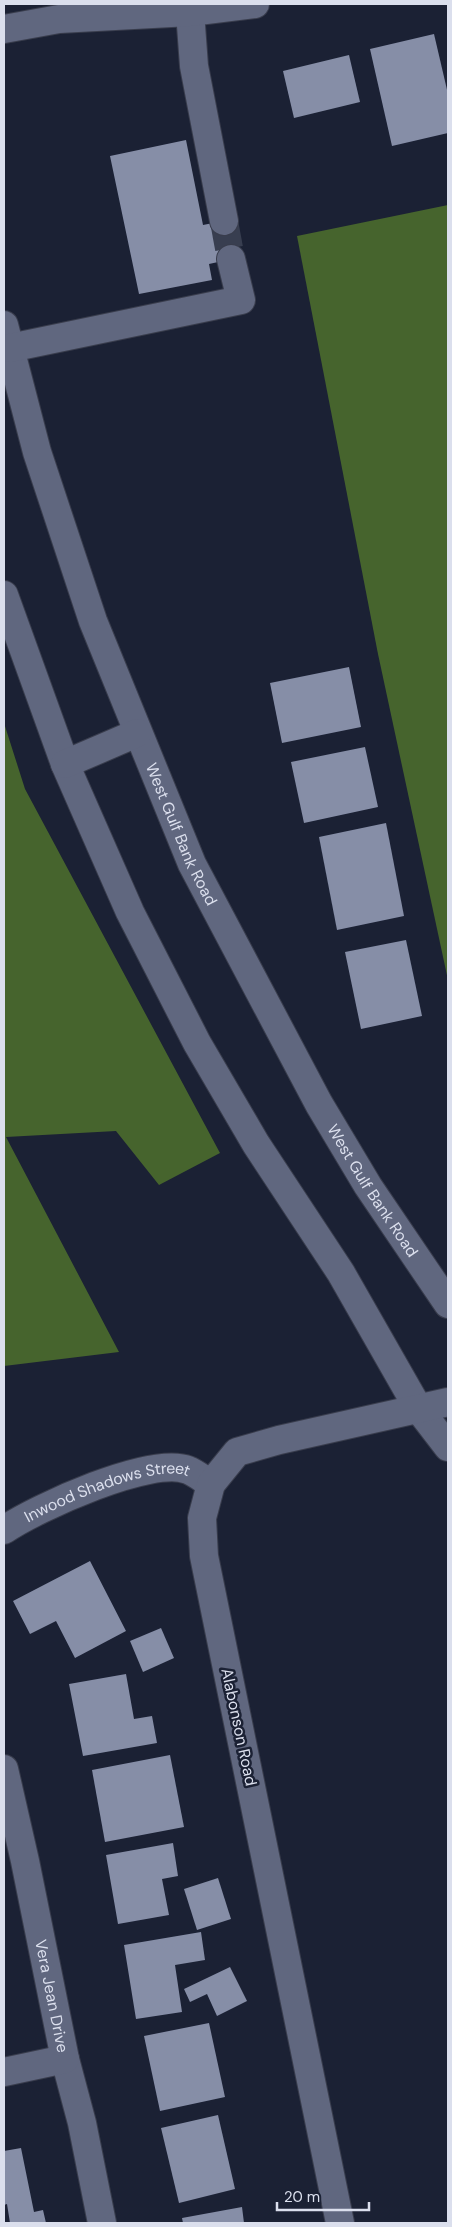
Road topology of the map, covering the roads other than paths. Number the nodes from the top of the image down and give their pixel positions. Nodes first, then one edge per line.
1 (255, 4) edge
2 (190, 12) junction
3 (4, 29) edge
4 (224, 221) tunnel mouth
5 (231, 259) tunnel mouth
6 (7, 336) edge
7 (4, 595) edge
8 (137, 733) junction
9 (65, 764) junction
10 (448, 1304) edge
11 (448, 1402) edge
12 (418, 1408) junction
13 (448, 1447) edge
14 (211, 1484) junction
15 (4, 1530) edge
16 (4, 1768) edge
17 (65, 2059) junction
18 (4, 2072) edge
19 (102, 2223) edge
20 (340, 2223) edge

1 - 2 street
2 - 3 street
2 - 4 street
5 - 6 street
6 - 8 street, West Gulf Bank Road
7 - 9 street
8 - 9 street
8 - 10 street, West Gulf Bank Road
9 - 12 street
11 - 12 street, Alabonson Road
12 - 13 street
12 - 14 street, Alabonson Road
14 - 15 street, Inwood Shadows Street
14 - 20 street, Alabonson Road
16 - 17 street, Vera Jean Drive
17 - 18 street
17 - 19 street, Vera Jean Drive

